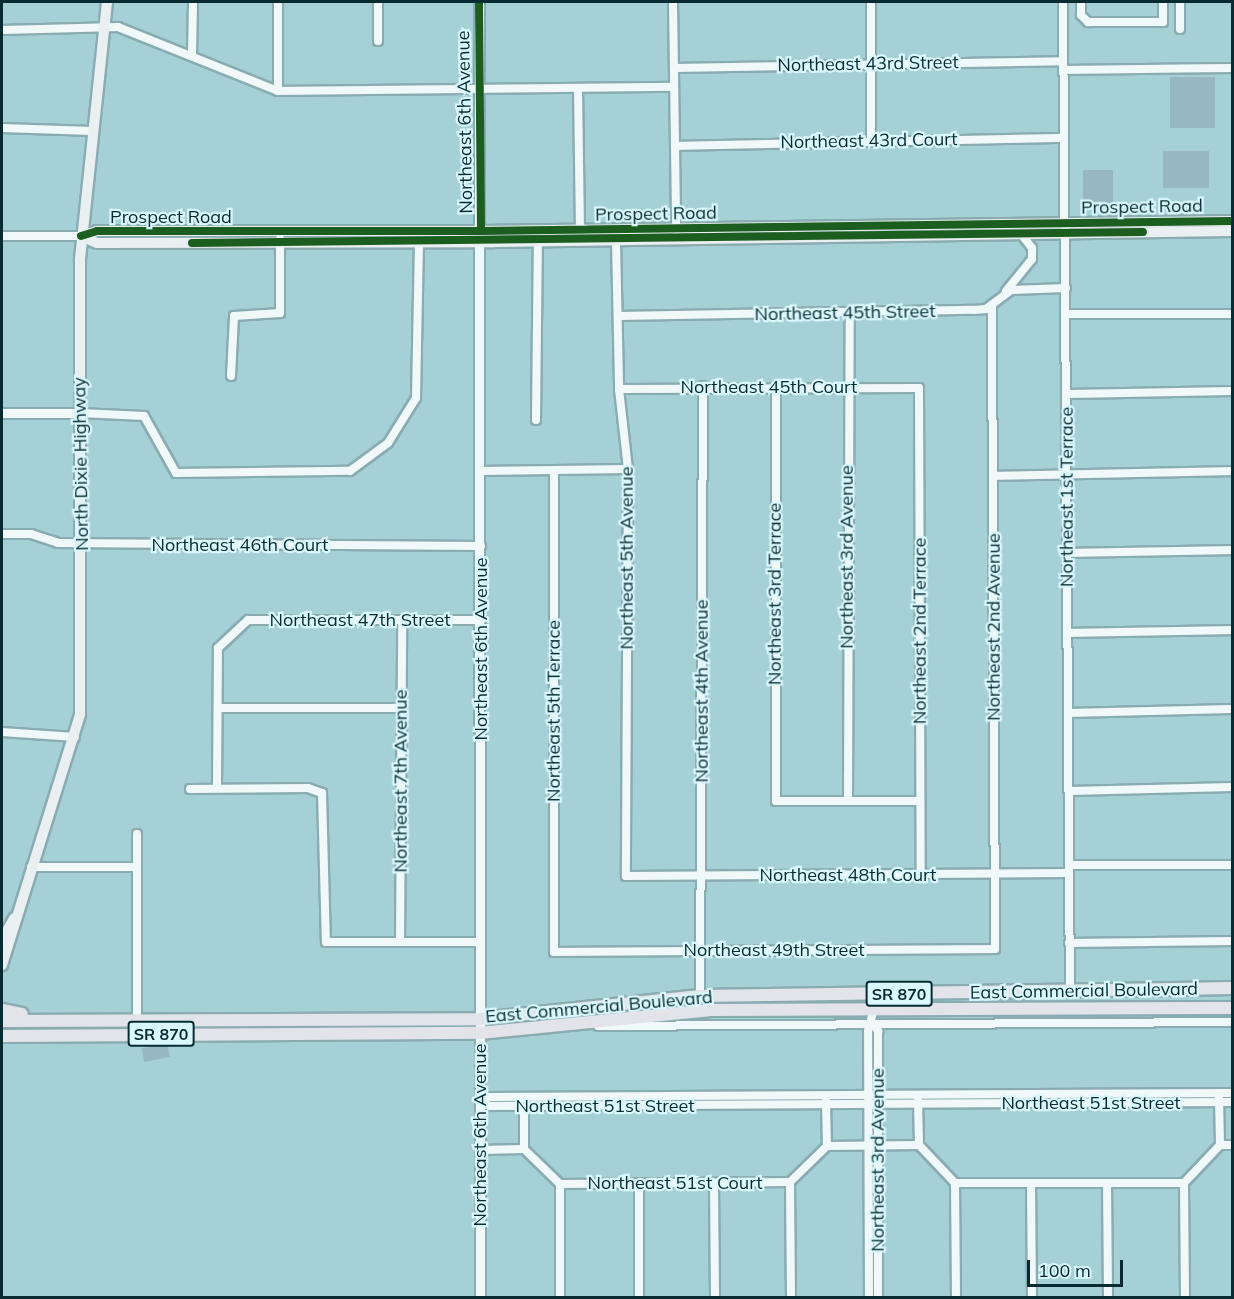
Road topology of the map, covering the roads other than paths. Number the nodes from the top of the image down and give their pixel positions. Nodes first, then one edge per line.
1 (107, 2) edge
2 (193, 2) edge
3 (278, 2) edge
4 (378, 2) edge
5 (479, 2) edge
6 (673, 2) edge
7 (871, 2) edge
8 (1063, 2) edge
9 (1082, 2) edge
10 (1163, 2) edge
11 (1180, 2) edge
12 (106, 27) junction
13 (1180, 29) dead end
14 (2, 30) edge
15 (378, 40) dead end
16 (192, 55) junction
17 (871, 64) junction
18 (1063, 66) junction
19 (674, 68) junction
20 (1233, 68) edge
21 (674, 87) junction
22 (578, 89) junction
23 (278, 91) junction
24 (480, 92) junction
25 (2, 128) edge
26 (93, 131) junction
27 (1064, 138) junction
28 (871, 140) junction
29 (675, 146) junction
30 (1233, 220) edge
31 (1066, 228) junction
32 (580, 230) junction
33 (871, 231) junction
34 (1233, 231) edge
35 (676, 234) junction
36 (1021, 234) junction
37 (2, 236) edge
38 (81, 236) junction
39 (280, 237) junction
40 (482, 237) junction
41 (616, 241) junction
42 (419, 242) junction
43 (538, 242) junction
44 (1066, 288) junction
45 (1006, 292) junction
46 (992, 305) junction
47 (850, 313) junction
48 (1066, 314) junction
49 (1233, 314) edge
50 (618, 316) junction
51 (231, 376) dead end
52 (703, 386) junction
53 (847, 386) junction
54 (776, 387) junction
55 (619, 388) junction
56 (919, 388) joint
57 (1233, 392) edge
58 (1067, 394) junction
59 (2, 413) edge
60 (80, 413) junction
61 (536, 420) dead end
62 (628, 469) junction
63 (480, 471) junction
64 (554, 471) junction
65 (1233, 471) edge
66 (1067, 474) junction
67 (993, 476) junction
68 (2, 534) edge
69 (82, 543) junction
70 (481, 546) junction
71 (1233, 550) edge
72 (1068, 553) junction
73 (481, 620) junction
74 (402, 621) junction
75 (1233, 630) edge
76 (1068, 633) junction
77 (218, 708) junction
78 (401, 708) junction
79 (1233, 708) edge
80 (1068, 713) junction
81 (2, 732) edge
82 (75, 736) junction
83 (217, 787) junction
84 (1233, 787) edge
85 (190, 789) dead end
86 (1069, 791) junction
87 (848, 801) junction
88 (920, 801) junction
89 (137, 834) dead end
90 (1233, 865) edge
91 (31, 867) junction
92 (137, 867) junction
93 (1069, 869) junction
94 (996, 874) junction
95 (702, 875) junction
96 (921, 875) junction
97 (626, 876) joint
98 (14, 918) junction
99 (2, 940) edge
100 (400, 941) junction
101 (1233, 941) edge
102 (480, 942) junction
103 (1069, 943) junction
104 (994, 949) joint
105 (701, 950) junction
106 (554, 952) joint
107 (2, 965) edge
108 (1233, 988) edge
109 (1124, 992) junction
110 (1070, 993) junction
111 (870, 994) junction
112 (950, 994) junction
113 (772, 995) junction
114 (700, 996) junction
115 (1005, 1008) junction
116 (1070, 1008) junction
117 (1233, 1008) edge
118 (798, 1009) junction
119 (874, 1009) junction
120 (2, 1010) edge
121 (708, 1010) junction
122 (637, 1016) junction
123 (359, 1019) junction
124 (480, 1019) junction
125 (33, 1020) junction
126 (136, 1020) junction
127 (193, 1020) junction
128 (279, 1020) junction
129 (2, 1021) edge
130 (1233, 1022) edge
131 (1070, 1023) junction
132 (873, 1024) junction
133 (707, 1025) junction
134 (570, 1027) junction
135 (480, 1033) junction
136 (133, 1034) junction
137 (205, 1034) junction
138 (280, 1034) junction
139 (97, 1035) junction
140 (2, 1036) edge
141 (1064, 1093) junction
142 (1219, 1093) junction
143 (1233, 1093) edge
144 (701, 1095) junction
145 (868, 1095) junction
146 (918, 1095) junction
147 (826, 1100) junction
148 (878, 1100) junction
149 (480, 1102) junction
150 (524, 1102) junction
151 (1219, 1102) junction
152 (1233, 1102) edge
153 (1065, 1103) junction
154 (869, 1104) junction
155 (918, 1104) junction
156 (702, 1106) junction
157 (1220, 1144) junction
158 (919, 1145) junction
159 (1233, 1145) edge
160 (827, 1146) junction
161 (869, 1146) junction
162 (878, 1146) junction
163 (480, 1149) junction
164 (524, 1149) junction
165 (790, 1182) junction
166 (639, 1183) junction
167 (714, 1183) junction
168 (955, 1183) junction
169 (1031, 1183) junction
170 (1107, 1183) junction
171 (1184, 1183) junction
172 (560, 1184) junction
173 (480, 1298) edge
174 (560, 1298) edge
175 (639, 1298) edge
176 (714, 1298) edge
177 (791, 1298) edge
178 (868, 1298) edge
179 (878, 1298) edge
180 (956, 1298) edge
181 (1032, 1298) edge
182 (1108, 1298) edge
183 (1185, 1298) edge

1 - 12 main road, North Dixie Highway
2 - 16 street
3 - 23 street
4 - 15 street
5 - 24 street, Northeast 6th Avenue
6 - 19 street
7 - 17 street
8 - 18 street, Northeast 1st Terrace
9 - 10 street
11 - 13 street
12 - 14 street
12 - 16 street
12 - 26 main road, North Dixie Highway
16 - 23 street
17 - 18 street, Northeast 43rd Street
17 - 19 street, Northeast 43rd Street
17 - 28 street
18 - 20 street, Northeast 43rd Street
18 - 27 street, Northeast 1st Terrace
19 - 21 street
21 - 22 street
21 - 29 street
22 - 24 street
22 - 32 street
23 - 24 street
24 - 40 street, Northeast 6th Avenue
25 - 26 street
26 - 38 main road, North Dixie Highway
27 - 28 street, Northeast 43rd Court
27 - 31 street, Northeast 1st Terrace
28 - 29 street, Northeast 43rd Court
29 - 35 street
30 - 31 main road, Prospect Road
31 - 33 main road, Prospect Road
31 - 34 main road, Prospect Road
31 - 36 main road, Prospect Road
31 - 44 street, Northeast 1st Terrace
32 - 35 main road, Prospect Road
32 - 40 main road, Prospect Road
33 - 35 main road, Prospect Road
33 - 36 main road, Prospect Road
35 - 41 main road, Prospect Road
36 - 45 street
37 - 38 street
38 - 39 main road, Prospect Road
38 - 60 main road, North Dixie Highway
39 - 40 main road, Prospect Road
39 - 42 main road, Prospect Road
39 - 51 street
40 - 42 main road, Prospect Road
40 - 43 main road, Prospect Road
40 - 63 street, Northeast 6th Avenue
41 - 43 main road, Prospect Road
41 - 50 street, Northeast 5th Avenue
42 - 60 street
43 - 61 street
44 - 45 street
44 - 48 street, Northeast 1st Terrace
45 - 46 street
46 - 47 street, Northeast 45th Street
46 - 67 street, Northeast 2nd Avenue
47 - 50 street, Northeast 45th Street
47 - 53 street, Northeast 3rd Avenue
48 - 49 street
48 - 58 street, Northeast 1st Terrace
50 - 55 street, Northeast 5th Avenue
52 - 54 street, Northeast 45th Court
52 - 55 street, Northeast 45th Court
52 - 95 street, Northeast 4th Avenue
53 - 54 street, Northeast 45th Court
53 - 56 street, Northeast 45th Court
53 - 87 street, Northeast 3rd Avenue
54 - 87 street, Northeast 3rd Terrace
55 - 62 street, Northeast 5th Avenue
56 - 88 street, Northeast 2nd Terrace
57 - 58 street
58 - 66 street, Northeast 1st Terrace
59 - 60 street
60 - 69 main road, North Dixie Highway
62 - 64 street
62 - 97 street, Northeast 5th Avenue
63 - 64 street
63 - 70 street, Northeast 6th Avenue
64 - 106 street, Northeast 5th Terrace
65 - 66 street
66 - 67 street
66 - 72 street, Northeast 1st Terrace
67 - 94 street, Northeast 2nd Avenue
68 - 69 street, Northeast 46th Court
69 - 70 street, Northeast 46th Court
69 - 82 main road, North Dixie Highway
70 - 73 street, Northeast 6th Avenue
71 - 72 street
72 - 76 street, Northeast 1st Terrace
73 - 74 street, Northeast 47th Street
73 - 102 street, Northeast 6th Avenue
74 - 77 street, Northeast 47th Street
74 - 78 street, Northeast 7th Avenue
75 - 76 street
76 - 80 street, Northeast 1st Terrace
77 - 78 street
77 - 83 street
78 - 100 street, Northeast 7th Avenue
79 - 80 street
80 - 86 street, Northeast 1st Terrace
81 - 82 street
82 - 91 main road, North Dixie Highway
83 - 85 street
83 - 100 street
84 - 86 street
86 - 93 street, Northeast 1st Terrace
87 - 88 street
88 - 96 street, Northeast 2nd Terrace
89 - 92 street
90 - 93 street, Northeast 48th Court
91 - 92 street
91 - 98 main road, North Dixie Highway
92 - 126 street
93 - 94 street, Northeast 48th Court
93 - 103 street, Northeast 1st Terrace
94 - 96 street, Northeast 48th Court
94 - 104 street, Northeast 2nd Avenue
95 - 96 street, Northeast 48th Court
95 - 97 street, Northeast 48th Court
95 - 105 street, Northeast 4th Avenue
98 - 99 main road, North Dixie Highway
98 - 107 main road, North Dixie Highway
100 - 102 street
101 - 103 street
102 - 124 street, Northeast 6th Avenue
103 - 110 street, Northeast 1st Terrace
104 - 105 street, Northeast 49th Street
105 - 106 street, Northeast 49th Street
105 - 114 street, Northeast 4th Avenue
108 - 109 main road, East Commercial Boulevard / SR 870
109 - 110 main road, East Commercial Boulevard / SR 870
109 - 116 main road
110 - 112 main road, East Commercial Boulevard / SR 870
110 - 115 main road
111 - 112 main road, East Commercial Boulevard / SR 870
111 - 113 main road, East Commercial Boulevard / SR 870
111 - 118 main road
112 - 119 main road
113 - 114 main road, East Commercial Boulevard / SR 870
113 - 121 main road
114 - 122 main road
114 - 124 main road, East Commercial Boulevard / SR 870
115 - 116 main road, East Commercial Boulevard / SR 870
115 - 119 main road, East Commercial Boulevard / SR 870
116 - 117 main road, East Commercial Boulevard / SR 870
116 - 131 street
118 - 119 main road, East Commercial Boulevard / SR 870
118 - 121 main road, East Commercial Boulevard / SR 870
119 - 132 street, Northeast 3rd Avenue
120 - 125 main road
121 - 122 main road, East Commercial Boulevard / SR 870
121 - 133 street
122 - 134 main road, East Commercial Boulevard / SR 870
123 - 124 main road, East Commercial Boulevard / SR 870
123 - 128 main road, East Commercial Boulevard / SR 870
123 - 138 main road
124 - 135 street, Northeast 6th Avenue
125 - 126 main road, East Commercial Boulevard / SR 870
125 - 129 main road, East Commercial Boulevard / SR 870
126 - 127 main road, East Commercial Boulevard / SR 870
126 - 139 main road
127 - 128 main road, East Commercial Boulevard / SR 870
127 - 136 main road
128 - 137 main road
130 - 131 street
131 - 132 street
132 - 133 street
132 - 145 street, Northeast 3rd Avenue
132 - 148 street, Northeast 3rd Avenue
133 - 134 street
134 - 135 main road, East Commercial Boulevard / SR 870
135 - 138 main road, East Commercial Boulevard / SR 870
135 - 149 street, Northeast 6th Avenue
136 - 137 main road, East Commercial Boulevard / SR 870
136 - 139 main road, East Commercial Boulevard / SR 870
137 - 138 main road, East Commercial Boulevard / SR 870
139 - 140 main road, East Commercial Boulevard / SR 870
141 - 142 street, Northeast 51st Street
141 - 146 street, Northeast 51st Street
141 - 153 street
142 - 143 street, Northeast 51st Street
142 - 151 street
144 - 147 street, Northeast 51st Street
144 - 150 street, Northeast 51st Street
144 - 156 street
145 - 147 street, Northeast 51st Street
145 - 148 street, Northeast 51st Street
145 - 154 street, Northeast 3rd Avenue
146 - 148 street, Northeast 51st Street
146 - 155 street
147 - 154 street, Northeast 51st Street
147 - 156 street, Northeast 51st Street
147 - 160 street
148 - 154 street, Northeast 51st Street
148 - 155 street, Northeast 51st Street
148 - 162 street, Northeast 3rd Avenue
149 - 150 street, Northeast 51st Street
149 - 163 street, Northeast 6th Avenue
150 - 156 street, Northeast 51st Street
150 - 164 street
151 - 152 street, Northeast 51st Street
151 - 153 street, Northeast 51st Street
151 - 157 street
153 - 155 street, Northeast 51st Street
154 - 161 street, Northeast 3rd Avenue
155 - 158 street
157 - 159 street
157 - 171 street
158 - 162 street
158 - 168 street
160 - 161 street
160 - 165 street
161 - 162 street
161 - 178 street, Northeast 3rd Avenue
162 - 179 street, Northeast 3rd Avenue
163 - 164 street
163 - 173 street, Northeast 6th Avenue
164 - 172 street
165 - 167 street, Northeast 51st Court
165 - 177 street
166 - 167 street, Northeast 51st Court
166 - 172 street, Northeast 51st Court
166 - 175 street
167 - 176 street
168 - 169 street
168 - 180 street
169 - 170 street
169 - 181 street
170 - 171 street
170 - 182 street
171 - 183 street
172 - 174 street

